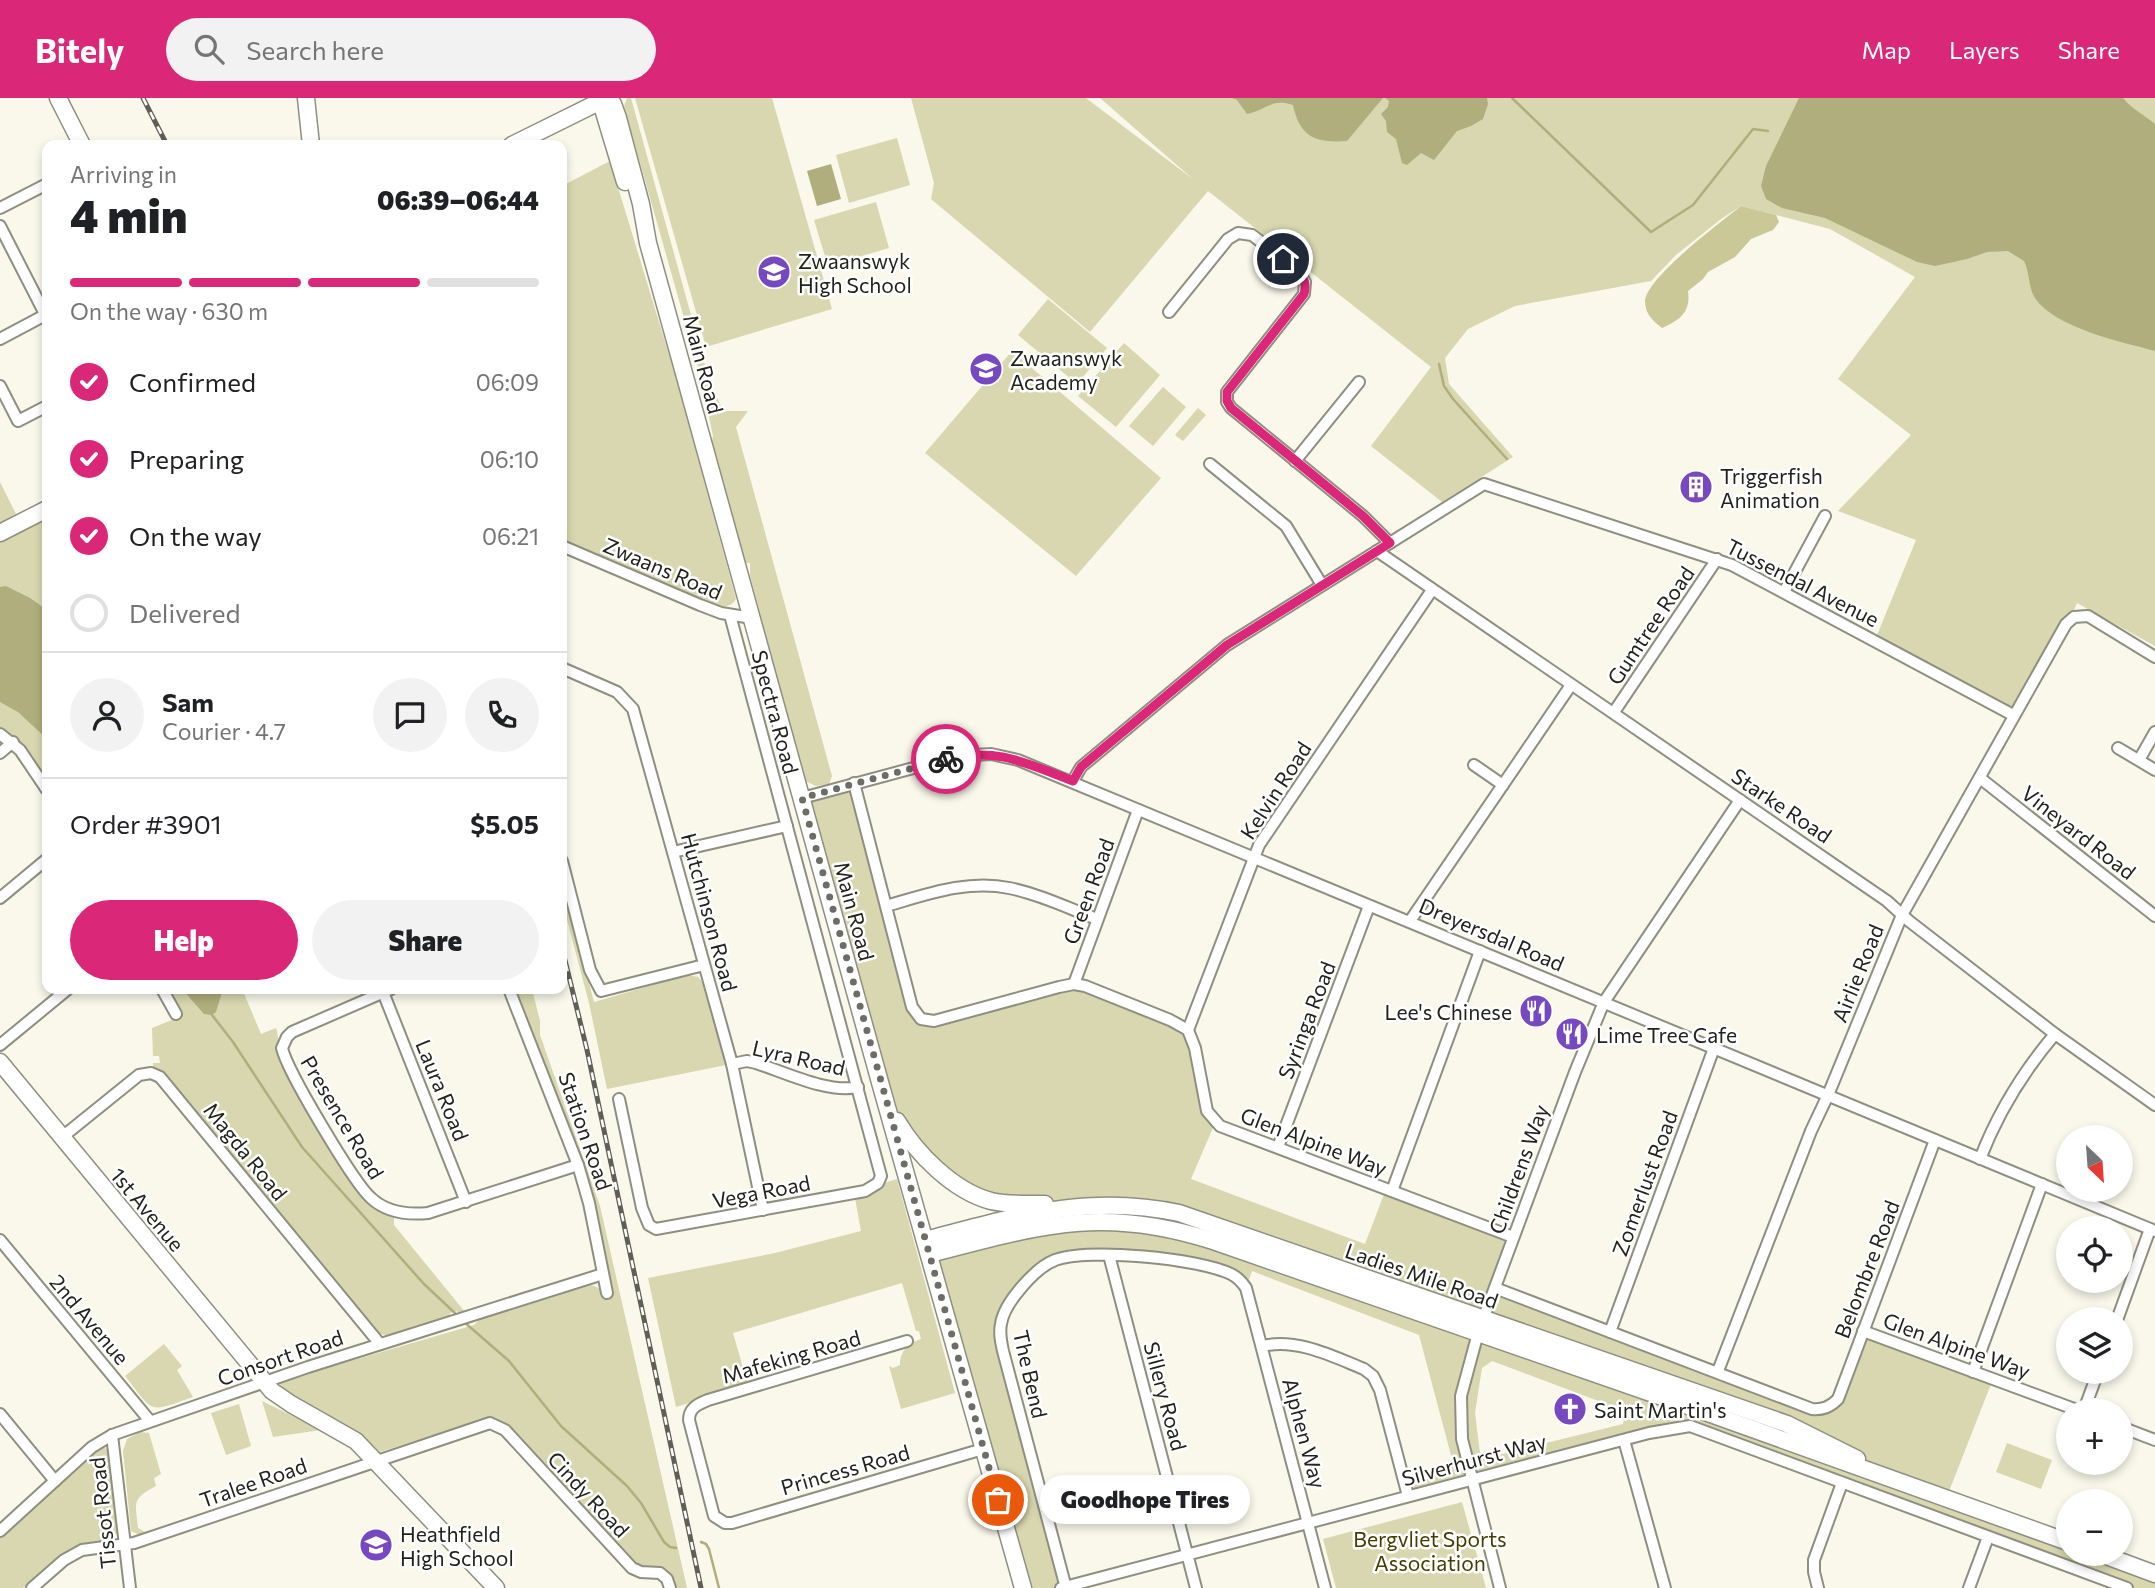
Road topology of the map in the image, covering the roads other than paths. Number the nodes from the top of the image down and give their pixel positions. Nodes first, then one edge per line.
1 (58, 98) edge
2 (306, 98) edge
3 (605, 98) edge
4 (79, 140) edge
5 (311, 140) edge
6 (522, 140) edge
7 (42, 187) edge
8 (0, 208) edge
9 (0, 226) edge
10 (42, 306) edge
11 (1169, 312) dead end
12 (42, 318) edge
13 (0, 339) edge
14 (1359, 382) dead end
15 (0, 386) edge
16 (42, 409) edge
17 (1295, 461) junction
18 (1210, 464) dead end
19 (42, 512) edge
20 (1825, 516) dead end
21 (0, 533) edge
22 (1390, 543) junction
23 (567, 548) edge
24 (1377, 551) junction
25 (1717, 559) junction
26 (1322, 585) junction
27 (1432, 590) junction
28 (1784, 592) junction
29 (730, 615) junction
30 (752, 618) junction
31 (2155, 657) edge
32 (567, 670) edge
33 (1571, 685) junction
34 (1614, 712) junction
35 (2013, 715) junction
36 (2155, 732) edge
37 (0, 734) edge
38 (13, 742) junction
39 (2118, 748) dead end
40 (0, 753) edge
41 (2139, 760) junction
42 (1474, 765) dead end
43 (2155, 770) edge
44 (1980, 778) junction
45 (1073, 781) junction
46 (42, 783) edge
47 (854, 783) junction
48 (1503, 785) junction
49 (802, 798) junction
50 (1740, 800) junction
51 (1138, 810) junction
52 (786, 826) junction
53 (673, 852) junction
54 (1254, 857) junction
55 (42, 863) edge
56 (567, 880) edge
57 (0, 898) edge
58 (886, 906) junction
59 (1369, 906) junction
60 (1902, 915) junction
61 (2155, 916) edge
62 (1097, 919) junction
63 (1410, 921) junction
64 (1480, 951) junction
65 (704, 965) junction
66 (848, 965) junction
67 (827, 971) junction
68 (1074, 984) junction
69 (62, 994) edge
70 (165, 994) edge
71 (378, 994) edge
72 (389, 994) edge
73 (511, 994) edge
74 (1604, 1002) junction
75 (176, 1014) dead end
76 (1188, 1030) junction
77 (2054, 1034) junction
78 (0, 1045) edge
79 (1714, 1048) junction
80 (0, 1062) edge
81 (732, 1064) junction
82 (881, 1086) junction
83 (858, 1087) junction
84 (1828, 1095) junction
85 (619, 1098) dead end
86 (2155, 1105) edge
87 (61, 1138) junction
88 (1935, 1140) junction
89 (1278, 1147) junction
90 (1980, 1159) junction
91 (578, 1165) junction
92 (878, 1183) joint
93 (2042, 1184) junction
94 (1392, 1191) junction
95 (467, 1202) junction
96 (1093, 1205) junction
97 (763, 1209) junction
98 (2152, 1230) edge
99 (1513, 1237) junction
100 (0, 1240) edge
101 (927, 1247) junction
102 (1109, 1255) junction
103 (603, 1274) junction
104 (1246, 1288) joint
105 (1495, 1288) junction
106 (607, 1293) dead end
107 (2122, 1307) edge
108 (1481, 1326) junction
109 (1863, 1331) junction
110 (1610, 1332) junction
111 (907, 1341) dead end
112 (380, 1344) junction
113 (1262, 1346) junction
114 (1718, 1371) junction
115 (1973, 1372) junction
116 (265, 1382) junction
117 (2056, 1402) edge
118 (0, 1414) edge
119 (150, 1421) junction
120 (495, 1423) joint
121 (2133, 1432) edge
122 (112, 1435) junction
123 (1624, 1440) junction
124 (2155, 1440) edge
125 (983, 1449) junction
126 (374, 1460) junction
127 (1471, 1479) junction
128 (55, 1481) junction
129 (1842, 1483) junction
130 (1408, 1496) junction
131 (718, 1521) joint
132 (1308, 1523) junction
133 (0, 1531) edge
134 (1988, 1537) junction
135 (2056, 1538) edge
136 (125, 1544) junction
137 (1187, 1555) junction
138 (2133, 1566) edge
139 (2155, 1574) edge
140 (1064, 1587) edge
141 (32, 1588) edge
142 (130, 1588) edge
143 (496, 1588) edge
144 (670, 1588) edge
145 (1023, 1588) edge
146 (1196, 1588) edge
147 (1325, 1588) edge
148 (1500, 1588) edge
149 (1665, 1588) edge
150 (1818, 1588) edge
151 (1969, 1588) edge
152 (2127, 1588) edge

1 - 4 main road
2 - 5 main road
3 - 6 main road
3 - 30 main road, Main Road
7 - 8 street
9 - 10 street
11 - 17 street
12 - 13 street
14 - 17 street
15 - 16 street
17 - 22 street
18 - 26 street
19 - 21 main road
20 - 28 street
22 - 24 street
22 - 25 street, Tussendal Avenue
23 - 29 street, Zwaans Road
24 - 26 street
24 - 27 street, Starke Road
25 - 28 street, Tussendal Avenue
25 - 34 street, Gumtree Road
26 - 45 street
27 - 33 street, Starke Road
27 - 54 street, Kelvin Road
28 - 35 street, Tussendal Avenue
29 - 30 street, Zwaans Road
29 - 52 street, Spectra Road
30 - 49 main road, Main Road
31 - 35 street, Airlie Road
32 - 53 street, Hutchinson Road
33 - 34 street, Starke Road
33 - 48 street
34 - 50 street, Starke Road
35 - 44 street, Airlie Road
36 - 41 street
37 - 38 street
38 - 40 street
38 - 46 street
39 - 41 street
41 - 43 street
42 - 48 street
44 - 60 street, Airlie Road
44 - 61 street, Vineyard Road
45 - 47 street, Dreyersdal Road
45 - 51 street, Dreyersdal Road
47 - 49 street, Dreyersdal Road
47 - 58 street
48 - 63 street
49 - 66 main road, Main Road
50 - 60 street, Starke Road
50 - 74 street, Childrens Way
51 - 54 street, Dreyersdal Road
51 - 62 street, Green Road
52 - 53 street
52 - 67 street, Spectra Road
53 - 65 street, Hutchinson Road
54 - 59 street, Dreyersdal Road
54 - 76 street, Kelvin Road
55 - 57 street
56 - 65 street
58 - 62 street
58 - 68 street
59 - 63 street, Dreyersdal Road
59 - 89 street, Syringa Road
60 - 77 street, Starke Road
60 - 84 street, Airlie Road
62 - 68 street, Green Road
63 - 64 street, Dreyersdal Road
64 - 74 street, Dreyersdal Road
64 - 94 street
65 - 81 street, Hutchinson Road
66 - 67 street
66 - 82 main road, Main Road
67 - 83 street, Spectra Road
68 - 76 street
69 - 78 street
70 - 75 street
71 - 95 street, Presence Road
72 - 95 street, Laura Road
73 - 91 street, Station Road
74 - 79 street, Dreyersdal Road
74 - 99 street, Childrens Way
76 - 89 street, Glen Alpine Way
77 - 86 street, Starke Road
77 - 90 street
79 - 84 street, Dreyersdal Road
79 - 110 street, Zomerlust Road
80 - 87 main road, 1st Avenue
81 - 83 street, Lyra Road
81 - 97 street, Hutchinson Road
82 - 96 main road
82 - 101 main road, Main Road
83 - 92 street, Spectra Road
84 - 88 street, Dreyersdal Road
84 - 114 street, Airlie Road
85 - 97 street, Vega Road
87 - 112 street, Magda Road
87 - 116 main road, 1st Avenue
88 - 90 street, Dreyersdal Road
88 - 109 street, Belombre Road
89 - 94 street, Glen Alpine Way
90 - 93 street, Dreyersdal Road
91 - 95 street, Presence Road
91 - 103 street, Station Road
92 - 97 street, Vega Road
93 - 98 street, Dreyersdal Road
93 - 115 street
94 - 99 street, Glen Alpine Way
96 - 101 main road, Ladies Mile Road
96 - 108 main road, Ladies Mile Road
98 - 107 street
99 - 105 street, Childrens Way
100 - 119 street, 2nd Avenue
101 - 108 main road, Ladies Mile Road
101 - 125 main road, Main Road
102 - 104 street, The Bend
102 - 137 street, Sillery Road
102 - 140 street, The Bend
103 - 106 street, Station Road
103 - 112 street, Consort Road
104 - 113 street, Alphen Way
105 - 108 street, Childrens Way
105 - 110 street
108 - 127 street, Childrens Way
108 - 135 main road, Ladies Mile Road
109 - 114 street, Belombre Road
109 - 115 street, Glen Alpine Way
110 - 114 street
111 - 131 street, Mafeking Road
112 - 116 street, Consort Road
113 - 130 street
113 - 132 street, Alphen Way
115 - 117 street, Glen Alpine Way
116 - 119 street, Consort Road
116 - 126 main road, 1st Avenue
118 - 128 street
119 - 122 street, Consort Road
120 - 126 street, Tralee Road
120 - 144 street, Cindy Road
121 - 124 street
122 - 128 street, Consort Road
122 - 136 street, Tissot Road
123 - 127 street, Silverhurst Way
123 - 129 street, Silverhurst Way
123 - 149 street
125 - 131 street, Princess Road
125 - 145 main road, Main Road
126 - 136 street, Tralee Road
126 - 143 main road, 1st Avenue
127 - 130 street, Silverhurst Way
127 - 148 street, Childrens Way
128 - 133 street, Consort Road
129 - 134 street, Silverhurst Way
129 - 150 street
130 - 132 street, Silverhurst Way
132 - 137 street, Silverhurst Way
132 - 147 street, Alphen Way
134 - 151 street
134 - 152 street, Silverhurst Way
136 - 141 street, Tralee Road
136 - 142 street, Tissot Road
137 - 140 street, Silverhurst Way
137 - 146 street, Sillery Road
138 - 139 main road

